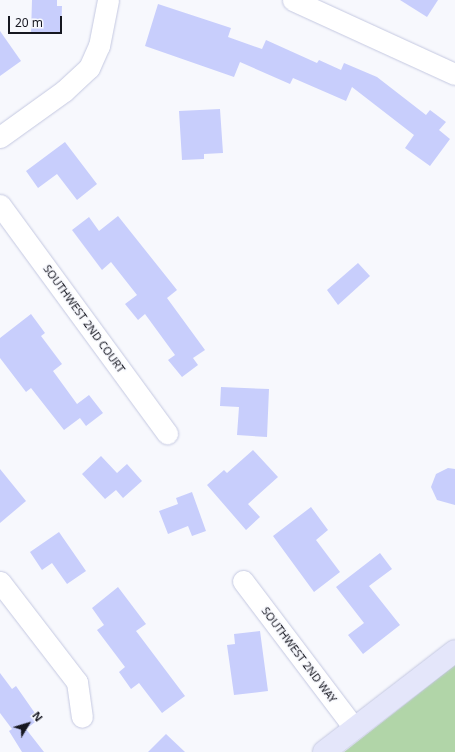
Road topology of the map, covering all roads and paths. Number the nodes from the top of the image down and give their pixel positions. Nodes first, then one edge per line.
1 (108, 0) edge
2 (293, 0) edge
3 (455, 74) edge
4 (0, 137) edge
5 (0, 205) edge
6 (168, 433) dead end
7 (243, 581) dead end
8 (0, 582) edge
9 (455, 651) edge
10 (82, 717) dead end
11 (354, 728) junction
12 (324, 752) edge

1 - 4 street
2 - 3 street
5 - 6 street, SOUTHWEST 2ND COURT
7 - 11 street, SOUTHWEST 2ND WAY
8 - 10 street
9 - 11 street
11 - 12 street

